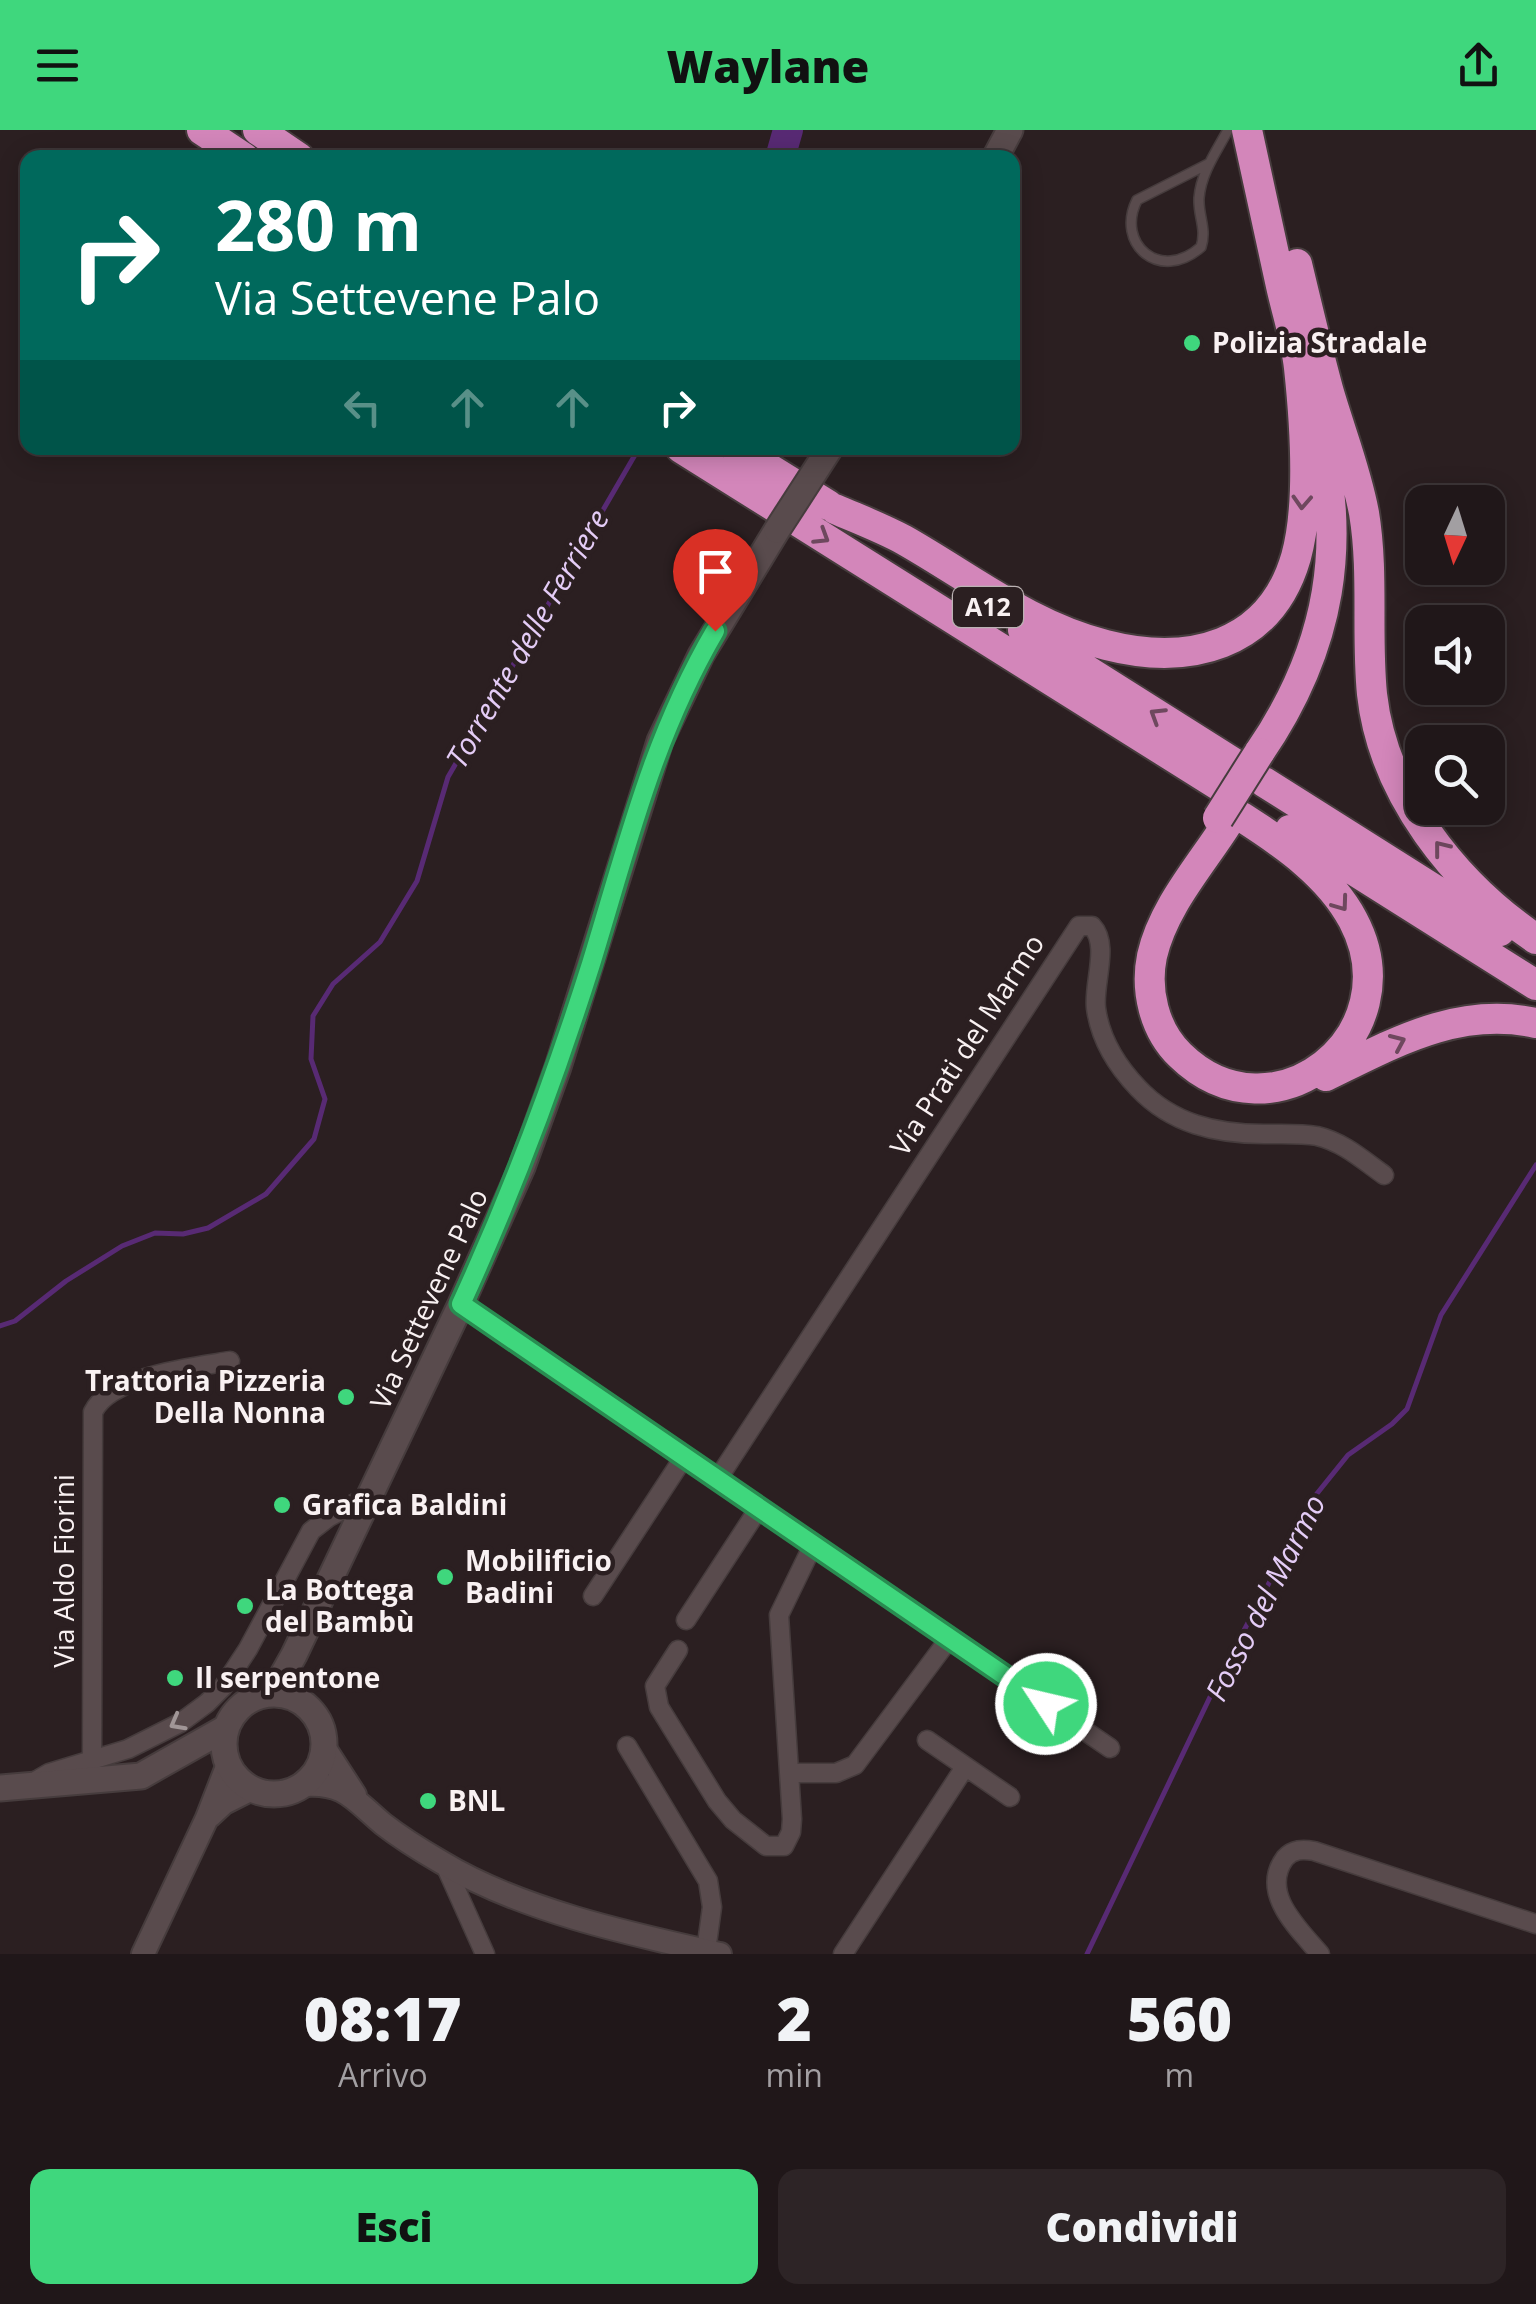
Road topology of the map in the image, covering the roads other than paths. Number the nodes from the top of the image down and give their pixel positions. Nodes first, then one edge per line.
1 (202, 130) edge
2 (258, 130) edge
3 (1228, 130) edge
4 (1247, 130) edge
5 (1264, 130) edge
6 (232, 150) edge
7 (287, 150) edge
8 (1208, 164) junction
9 (1298, 362) junction
10 (1329, 392) junction
11 (692, 455) edge
12 (747, 455) edge
13 (825, 455) edge
14 (835, 509) junction
15 (1240, 794) junction
16 (1536, 939) edge
17 (1536, 954) edge
18 (1536, 985) edge
19 (1536, 1024) edge
20 (1384, 1175) dead end
21 (461, 1304) junction
22 (230, 1361) dead end
23 (684, 1457) junction
24 (717, 1480) junction
25 (370, 1495) junction
26 (759, 1508) junction
27 (813, 1545) junction
28 (593, 1596) dead end
29 (686, 1620) dead end
30 (949, 1638) junction
31 (678, 1650) dead end
32 (294, 1655) junction
33 (272, 1694) junction
34 (299, 1700) junction
35 (226, 1728) junction
36 (926, 1740) dead end
37 (627, 1746) dead end
38 (324, 1747) junction
39 (1110, 1748) dead end
40 (190, 1750) junction
41 (227, 1761) junction
42 (92, 1762) junction
43 (965, 1767) junction
44 (789, 1773) junction
45 (304, 1785) junction
46 (12, 1787) edge
47 (252, 1789) junction
48 (356, 1798) junction
49 (1010, 1798) dead end
50 (207, 1818) junction
51 (445, 1865) junction
52 (1536, 1924) edge
53 (713, 1952) edge
54 (143, 1954) edge
55 (485, 1954) edge
56 (842, 1954) edge
57 (1320, 1954) edge

1 - 6 highway
2 - 7 highway
3 - 8 lane
4 - 9 highway
5 - 10 highway
8 - 8 lane
9 -> 14 highway
9 - 15 highway
10 - 15 highway
16 -> 10 highway
11 -> 15 highway
12 - 14 highway, A12
13 - 21 main road, Via Settevene Palo, bridge
15 -> 14 highway, A12
15 -> 15 highway
15 - 17 highway, A12
15 - 18 highway, A12
15 -> 19 highway
20 - 24 street, Via Prati del Marmo
21 - 23 street
21 - 25 main road, Via Settevene Palo
22 - 42 street, Via Aldo Fiorini
23 - 24 street
23 - 28 street
24 - 26 street
25 - 32 main road, Via Settevene Palo
25 -> 42 street
26 - 27 street
26 - 29 street
27 - 30 street
27 - 44 street
30 - 39 street
30 - 44 street
31 - 44 street
32 - 33 main road, Via Settevene Palo
32 - 34 main road
33 - 34 main road
33 - 35 main road
34 - 38 main road
35 - 40 main road
35 - 41 main road
36 - 43 street
37 - 53 street
38 - 45 main road
38 - 48 street
40 - 41 main road
40 - 46 main road
41 - 47 main road
41 - 50 street
42 - 46 street
43 - 49 street
43 - 56 street
45 - 47 main road
45 - 48 street
47 - 50 street
48 - 51 street
50 - 54 street
51 - 53 street
51 - 55 street
52 - 57 street

